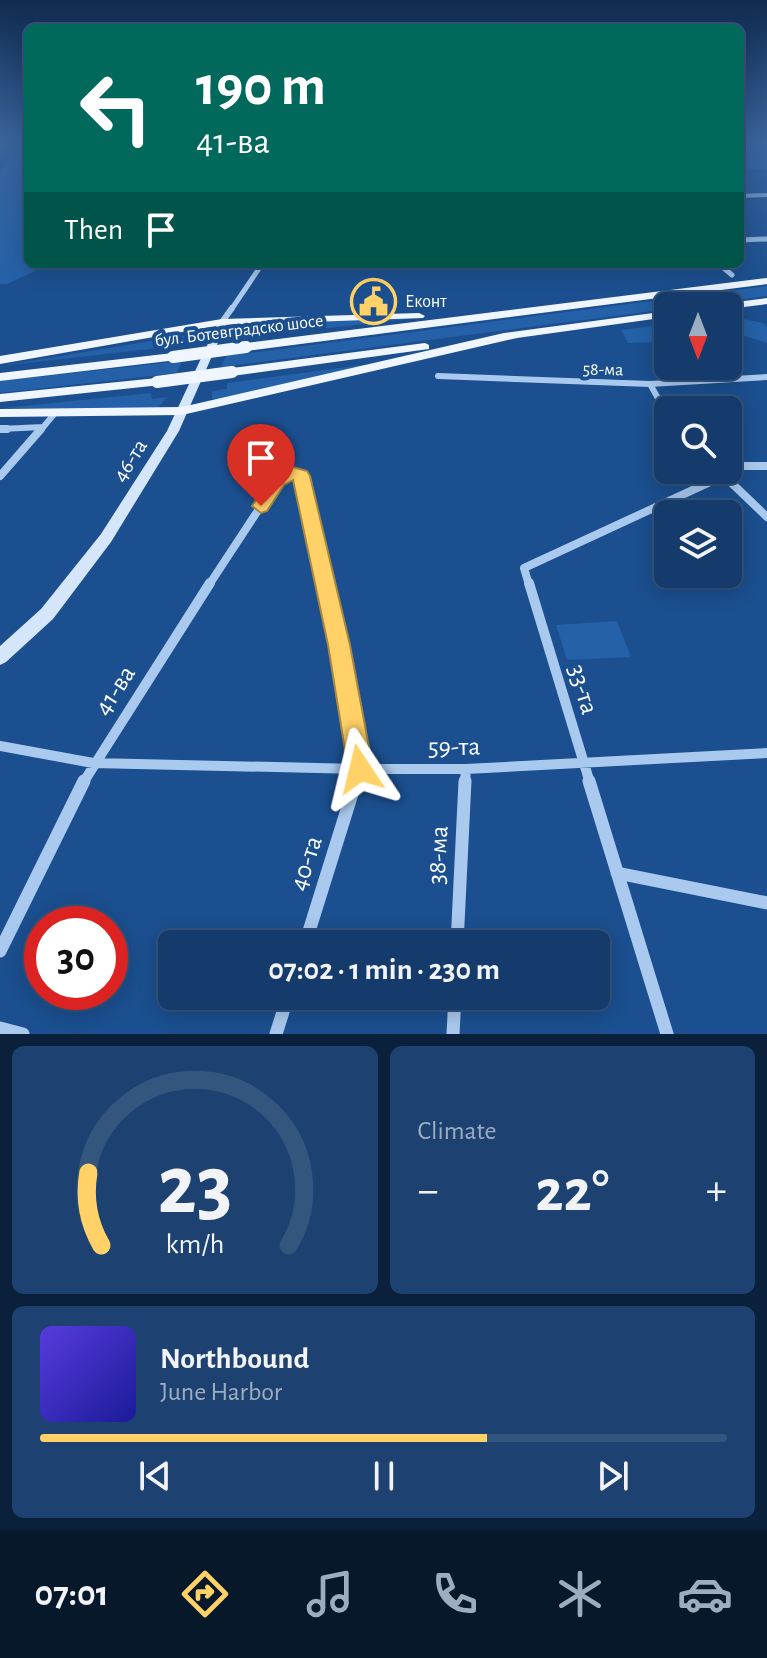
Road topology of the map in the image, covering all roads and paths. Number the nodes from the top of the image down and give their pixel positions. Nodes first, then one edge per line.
1 (767, 195) edge
2 (744, 196) edge
3 (767, 239) edge
4 (744, 240) edge
5 (259, 268) edge
6 (724, 268) edge
7 (732, 275) dead end
8 (767, 281) edge
9 (767, 301) edge
10 (742, 304) edge
11 (506, 314) junction
12 (654, 316) edge
13 (222, 322) junction
14 (514, 335) junction
15 (0, 360) edge
16 (438, 376) dead end
17 (0, 377) edge
18 (767, 377) edge
19 (650, 384) junction
20 (657, 396) edge
21 (0, 398) edge
22 (182, 411) junction
23 (0, 413) edge
24 (55, 413) junction
25 (43, 427) junction
26 (0, 429) edge
27 (767, 466) edge
28 (742, 468) edge
29 (293, 473) joint
30 (0, 476) edge
31 (711, 484) edge
32 (736, 484) edge
33 (767, 517) edge
34 (0, 657) edge
35 (0, 746) edge
36 (767, 753) edge
37 (583, 761) junction
38 (93, 763) junction
39 (360, 769) junction
40 (466, 769) junction
41 (617, 873) junction
42 (767, 903) edge
43 (309, 930) edge
44 (458, 930) edge
45 (0, 951) edge
46 (284, 1010) edge
47 (454, 1010) edge
48 (0, 1028) edge
49 (23, 1034) edge
50 (276, 1034) edge
51 (453, 1034) edge
52 (667, 1034) edge

1 - 2 street
3 - 4 street
5 - 13 street, 46-та
6 - 7 street
8 - 11 main road, бул. Ботевградско шосе
9 - 10 main road
11 - 13 main road
11 - 17 main road, бул. Ботевградско шосе, bridge
12 - 14 main road, бул. Ботевградско шосе
13 - 15 main road
13 - 22 street, 46-та
14 - 21 main road, бул. Ботевградско шосе, bridge
14 - 22 main road
16 - 19 street, 58-ма
18 - 19 street, 58-ма
19 - 20 street
22 - 24 main road
22 - 34 street, 46-та
23 - 24 main road
24 - 25 street
25 - 26 street
25 - 30 street
27 - 28 street
29 - 38 street, 41-ва
29 - 39 street, 40-та
31 - 37 street, 33-та
32 - 33 street
35 - 38 street, 59-та
36 - 37 street, 59-та
37 - 40 street, 59-та
37 - 41 street, 33-та
38 - 39 street, 59-та
38 - 45 street, 41-ва
39 - 40 street, 59-та
39 - 43 street, 40-та
40 - 44 street, 38-ма
41 - 42 street
41 - 52 street, 33-та
46 - 50 street
47 - 51 street
48 - 49 street

